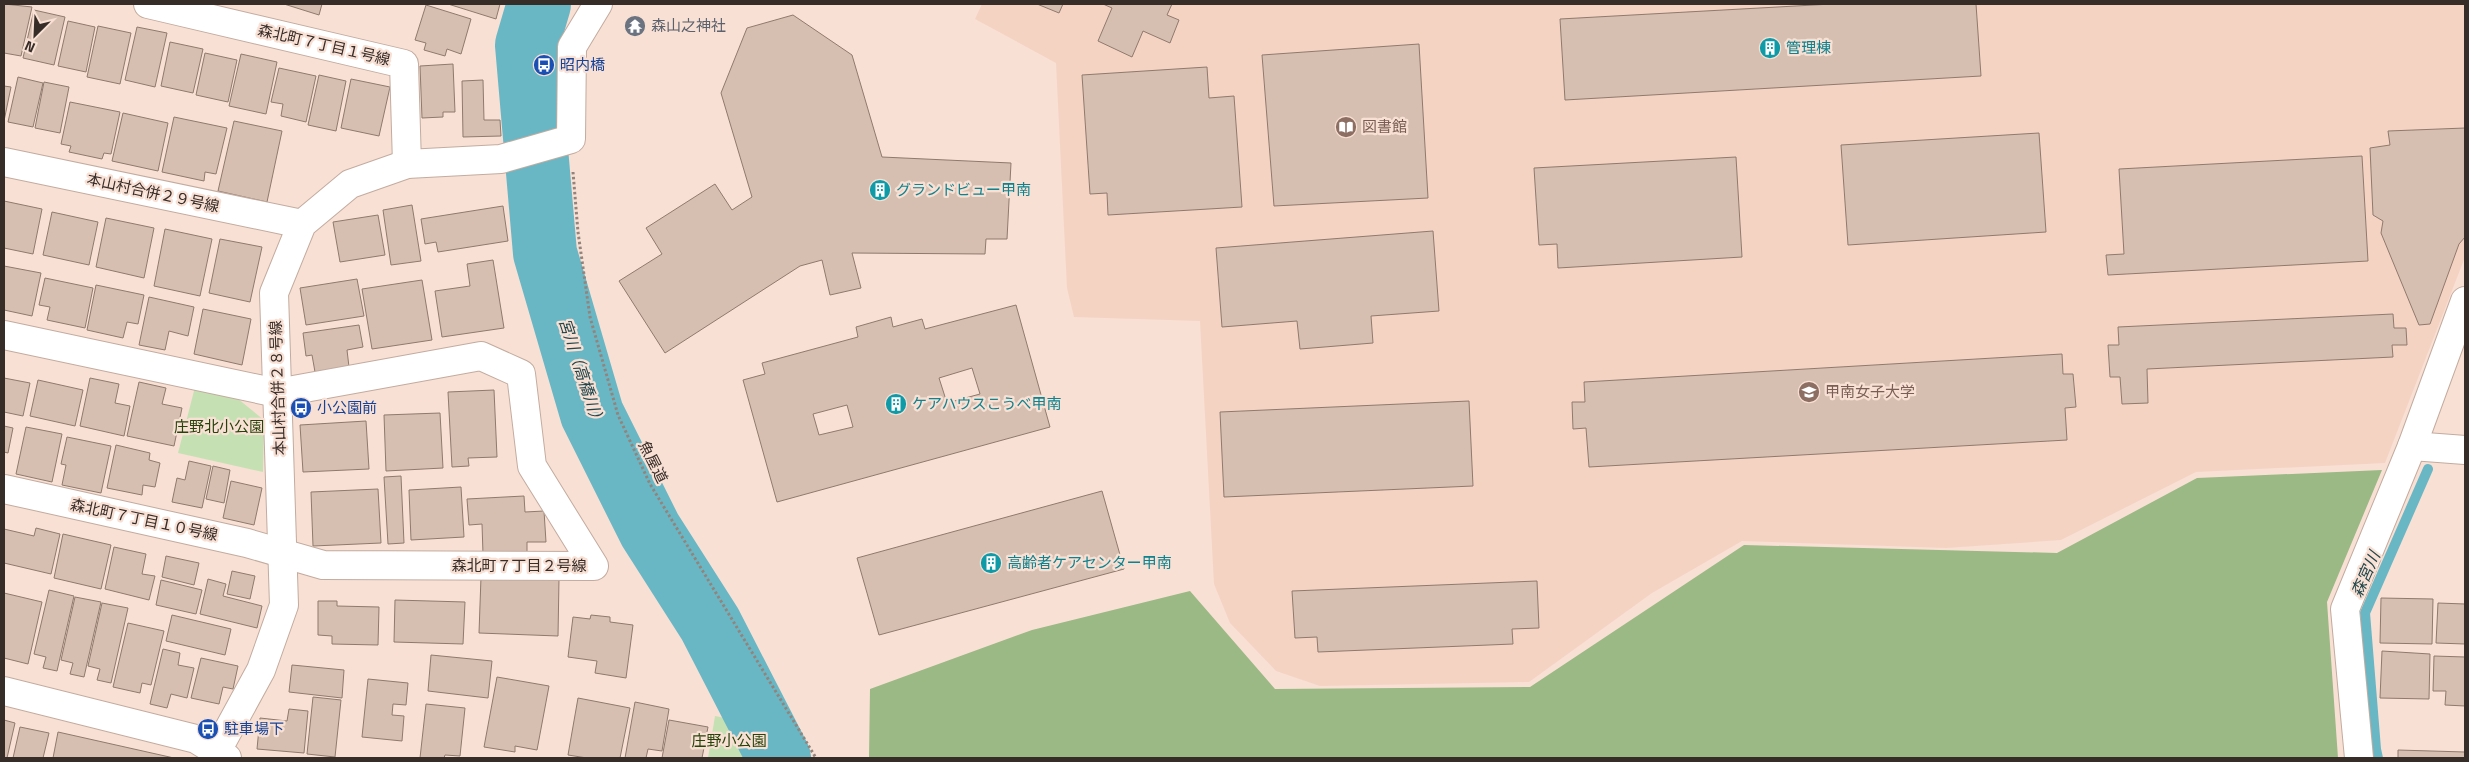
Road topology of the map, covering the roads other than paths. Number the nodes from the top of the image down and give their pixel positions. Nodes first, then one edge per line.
1 (148, 4) edge
2 (598, 4) edge
3 (4, 162) edge
4 (407, 164) junction
5 (302, 224) junction
6 (2465, 301) edge
7 (4, 335) edge
8 (277, 393) junction
9 (2412, 446) junction
10 (2465, 450) edge
11 (4, 489) edge
12 (284, 553) junction
13 (4, 691) edge
14 (219, 756) edge
15 (2358, 758) edge

1 - 4 street, 森北町７丁目１号線
2 - 4 street, 本山村合併２８号線
3 - 5 street, 本山村合併２９号線
4 - 5 street, 本山村合併２８号線
5 - 8 street, 本山村合併２８号線
6 - 9 street
7 - 8 street
8 - 12 street, 本山村合併２８号線
8 - 12 street, 森北町７丁目２号線
9 - 10 street
9 - 15 street
11 - 12 street, 森北町７丁目１０号線
12 - 14 street, 本山村合併２８号線
13 - 14 street

